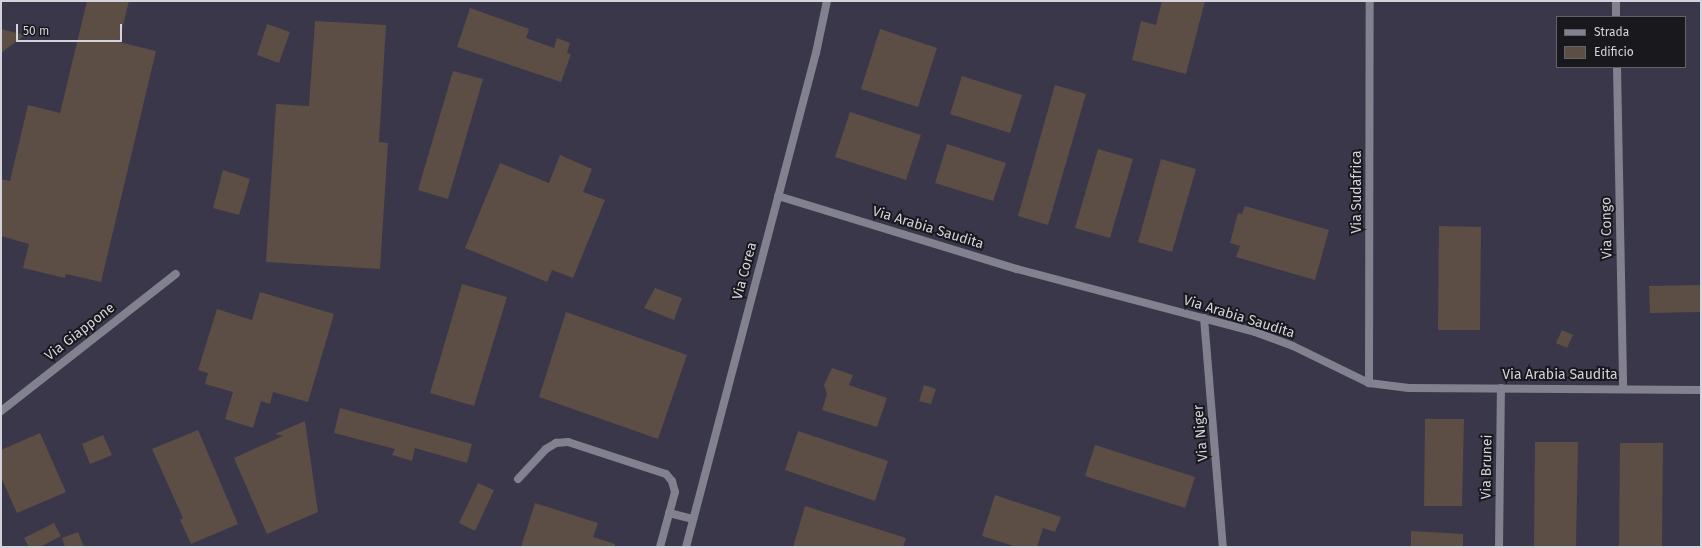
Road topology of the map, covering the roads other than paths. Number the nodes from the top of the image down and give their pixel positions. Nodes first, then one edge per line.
1 (827, 1) edge
2 (1370, 1) edge
3 (1616, 1) edge
4 (1616, 16) edge
5 (1617, 68) edge
6 (778, 196) junction
7 (176, 274) dead end
8 (1204, 318) junction
9 (1369, 383) junction
10 (1501, 388) junction
11 (1623, 388) junction
12 (1701, 390) edge
13 (1, 411) edge
14 (518, 479) dead end
15 (669, 513) junction
16 (693, 519) junction
17 (660, 547) edge
18 (686, 547) edge
19 (1223, 547) edge
20 (1499, 547) edge

1 - 6 street, Via Corea
2 - 9 street, Via Sudafrica
3 - 4 street
5 - 11 street, Via Congo
6 - 8 street, Via Arabia Saudita
6 - 16 street, Via Corea
7 - 13 street, Via Giappone
8 - 9 street, Via Arabia Saudita
8 - 19 street, Via Niger
9 - 10 street, Via Arabia Saudita
10 - 11 street, Via Arabia Saudita
10 - 20 street, Via Brunei
11 - 12 street, Via Arabia Saudita
14 - 15 street
15 - 16 street
15 - 17 street
16 - 18 street, Via Corea

